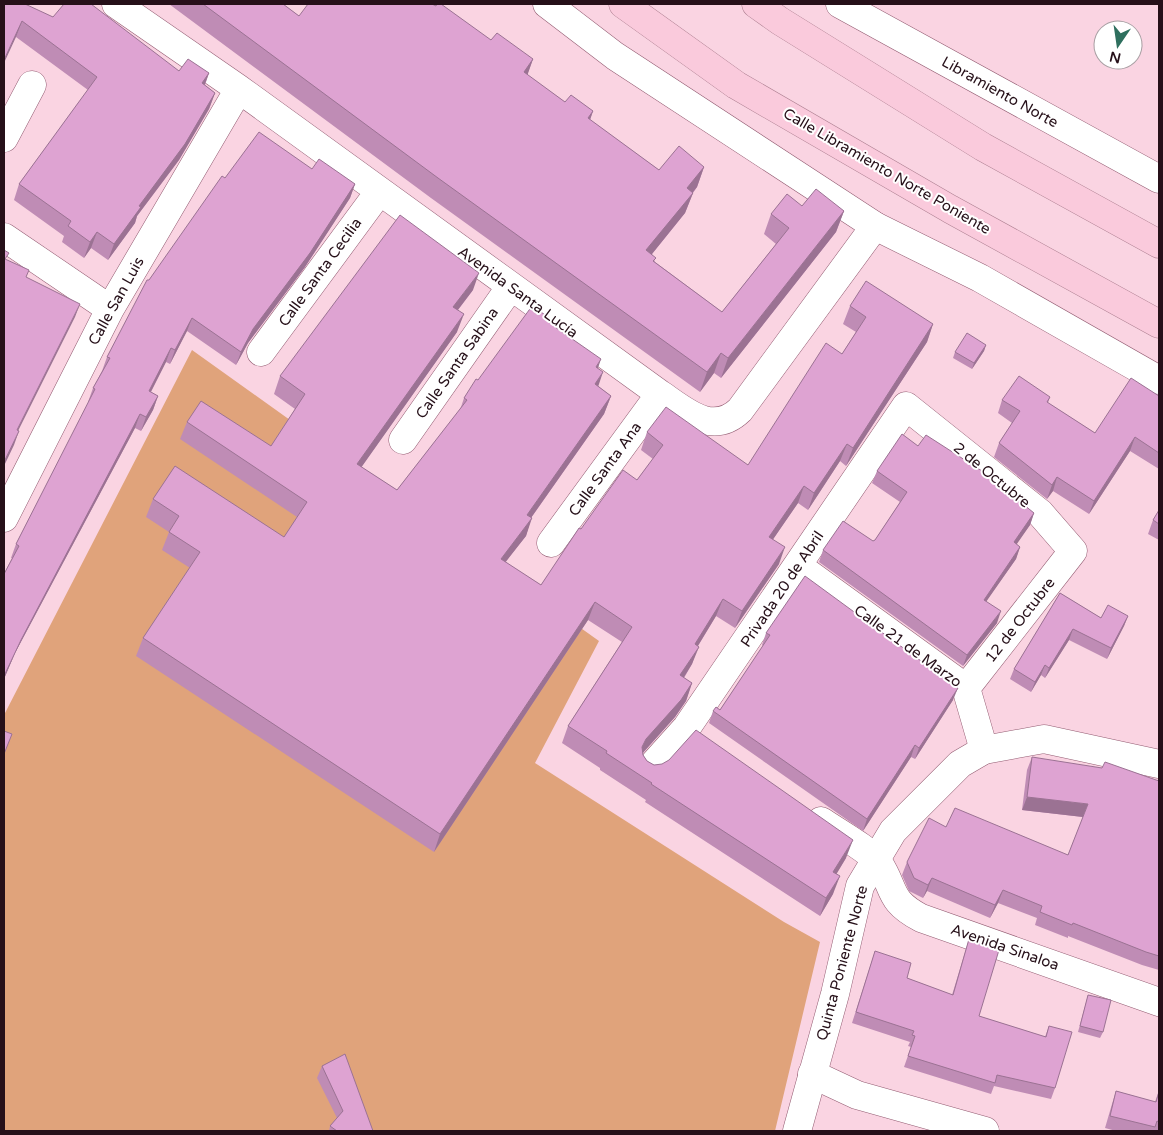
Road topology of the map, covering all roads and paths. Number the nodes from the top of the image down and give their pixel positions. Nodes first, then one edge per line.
1 (116, 4) edge
2 (547, 4) edge
3 (624, 4) edge
4 (756, 4) edge
5 (840, 4) edge
6 (32, 85) dead end
7 (239, 89) junction
8 (4, 138) edge
9 (1159, 179) edge
10 (379, 192) junction
11 (875, 226) junction
12 (4, 237) edge
13 (1159, 244) edge
14 (511, 286) junction
15 (110, 309) junction
16 (1159, 324) edge
17 (261, 352) dead end
18 (1159, 380) edge
19 (660, 394) junction
20 (906, 406) joint
21 (403, 440) dead end
22 (4, 518) edge
23 (551, 543) dead end
24 (1073, 551) joint
25 (798, 566) junction
26 (966, 688) junction
27 (687, 727) junction
28 (711, 743) edge
29 (984, 750) junction
30 (1159, 764) edge
31 (651, 767) edge
32 (798, 804) edge
33 (878, 860) junction
34 (1159, 1002) edge
35 (812, 1074) junction
36 (797, 1131) edge
37 (985, 1131) edge

1 - 7 street, Avenida Santa Lucía
2 - 11 street
3 - 16 highway, Calle Libramiento Norte Poniente
4 - 13 highway
5 - 9 street, Libramiento Norte
6 - 8 street
7 - 10 street, Avenida Santa Lucía
7 - 15 street, Calle San Luis
10 - 14 street, Avenida Santa Lucía
10 - 17 street, Calle Santa Cecilia
11 - 18 street
11 - 19 street, Avenida Santa Lucía
12 - 15 street
14 - 19 street, Avenida Santa Lucía
14 - 21 street, Calle Santa Sabina
15 - 22 street, Calle San Luis
19 - 23 street, Calle Santa Ana
20 - 24 street, 2 de Octubre
20 - 25 street, Privada 20 de Abril
24 - 26 street, 12 de Octubre
25 - 26 street, Calle 21 de Marzo
25 - 27 street, Privada 20 de Abril
26 - 29 street, Calle 21 de Marzo
27 - 28 street
27 - 31 street, Privada 20 de Abril
29 - 30 street, Quinta Poniente Norte
29 - 33 street, Quinta Poniente Norte
32 - 33 street
33 - 34 street, Avenida Sinaloa
33 - 35 street, Quinta Poniente Norte
35 - 36 street, Quinta Poniente Norte
35 - 37 street

